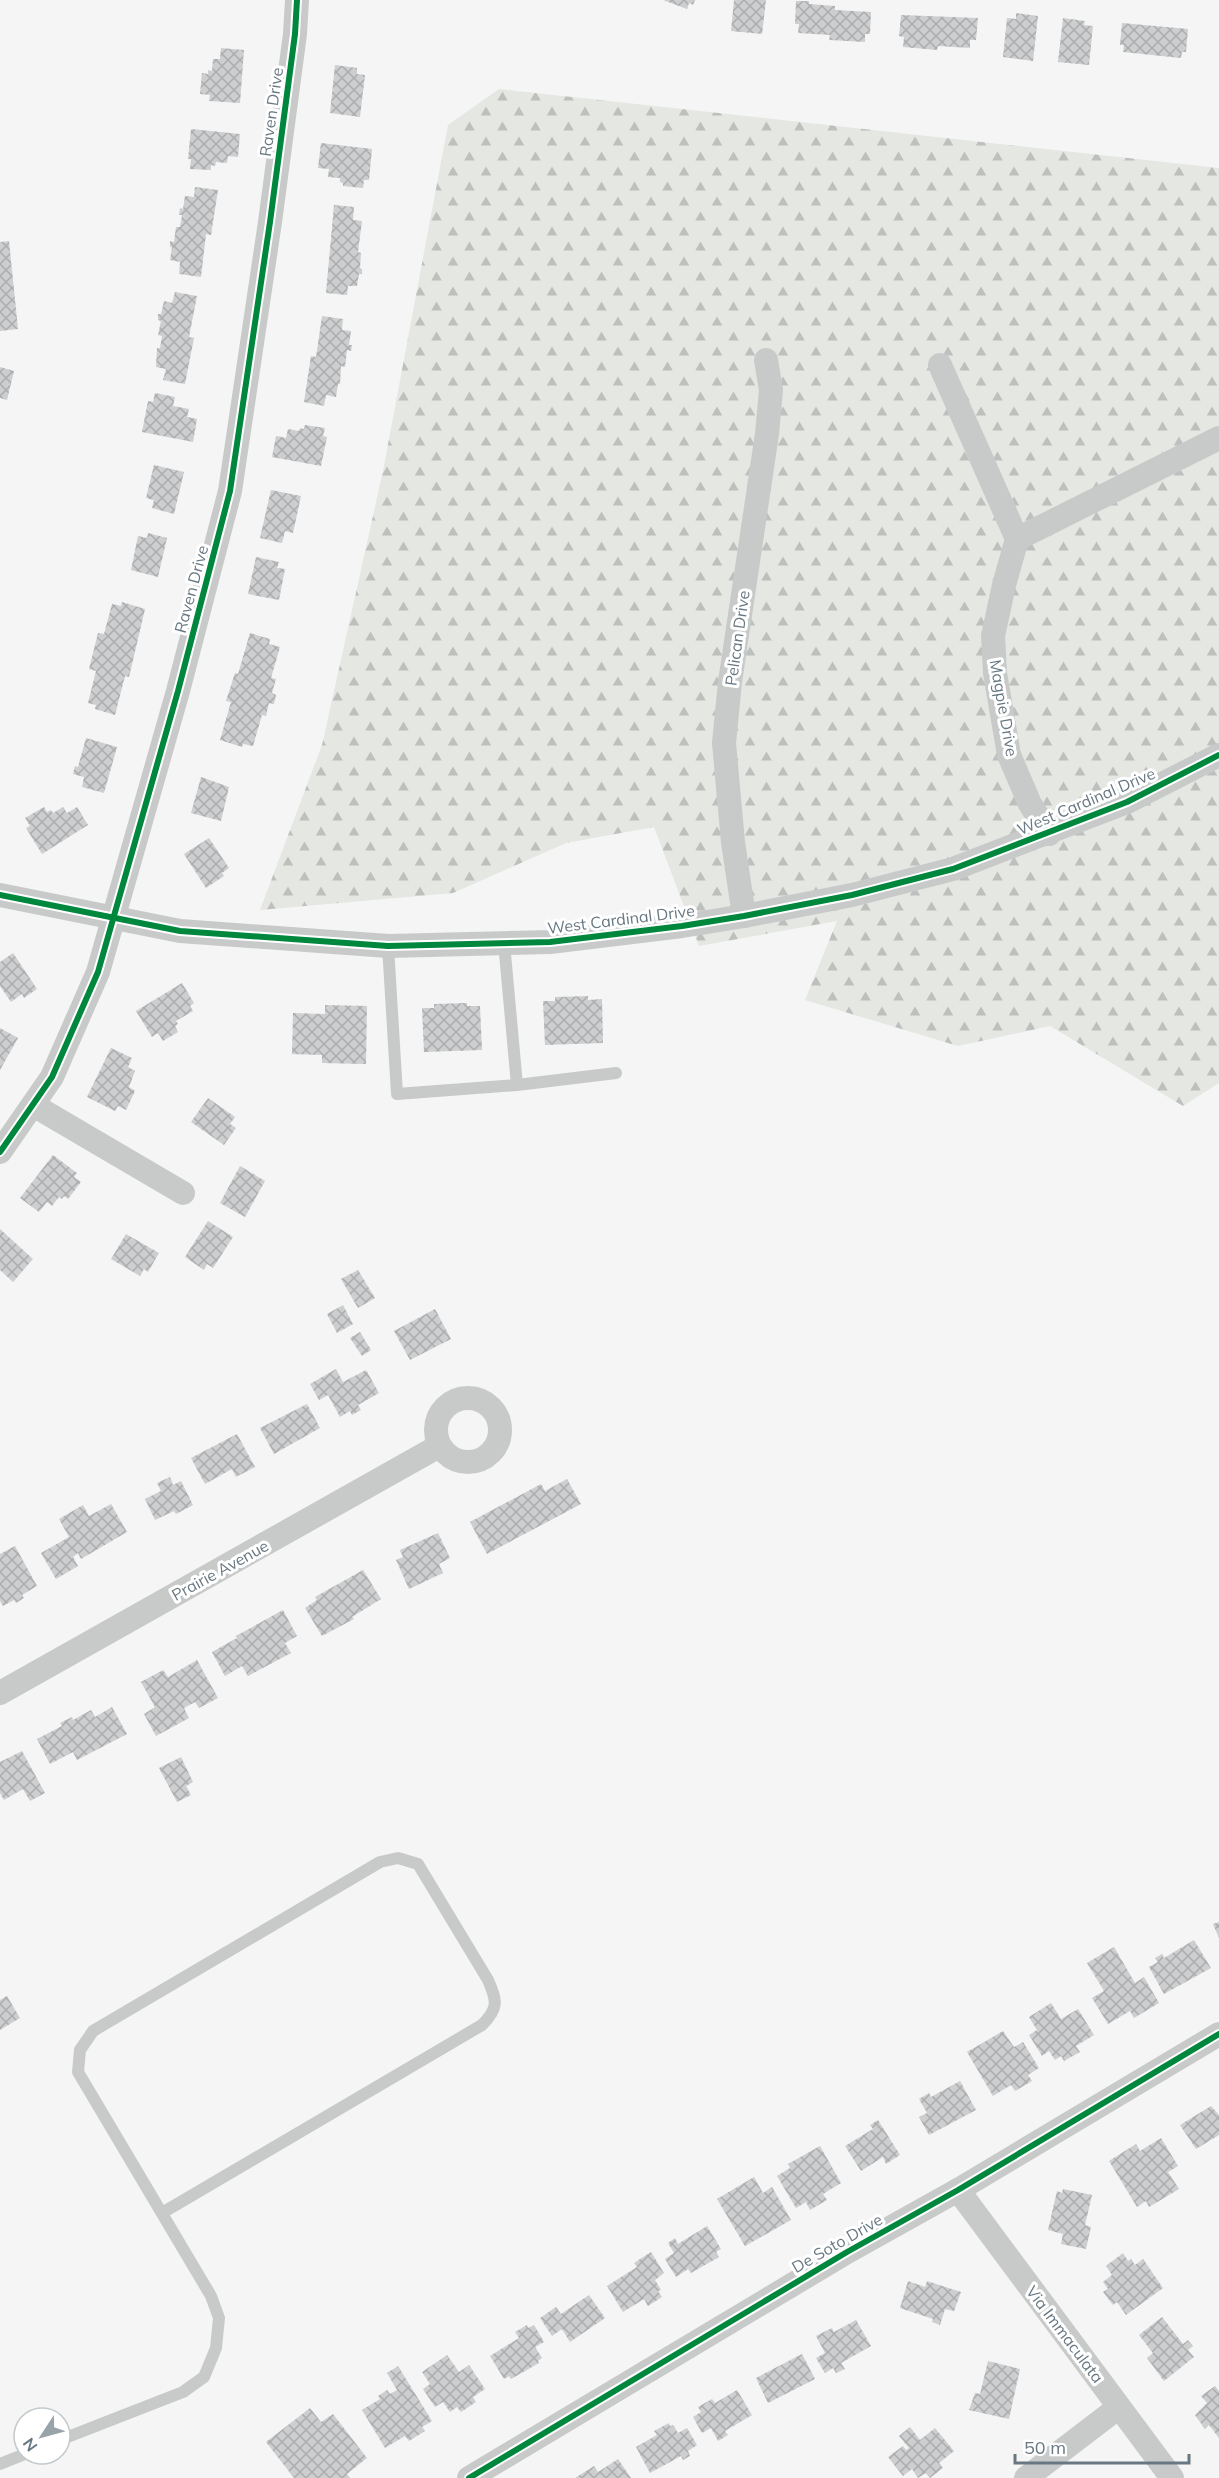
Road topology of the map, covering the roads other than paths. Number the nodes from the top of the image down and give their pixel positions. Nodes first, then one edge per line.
1 (297, 0) edge
2 (766, 360) dead end
3 (940, 365) dead end
4 (1219, 438) edge
5 (1017, 539) junction
6 (1219, 755) edge
7 (1049, 834) junction
8 (0, 895) edge
9 (744, 916) junction
10 (113, 918) junction
11 (504, 943) junction
12 (388, 946) junction
13 (616, 1073) dead end
14 (517, 1084) junction
15 (33, 1105) junction
16 (0, 1152) edge
17 (183, 1193) dead end
18 (439, 1446) dead end
19 (0, 1693) edge
20 (1219, 2034) edge
21 (958, 2190) junction
22 (162, 2213) junction
23 (1119, 2407) junction
24 (72, 2435) edge
25 (469, 2478) edge
26 (1026, 2478) edge
27 (1172, 2478) edge

1 - 10 street, Raven Drive
2 - 9 street, Pelican Drive
3 - 5 street
4 - 5 street
5 - 7 street, Magpie Drive
6 - 7 street, West Cardinal Drive
7 - 9 street, West Cardinal Drive
8 - 10 street, West Cardinal Drive
9 - 11 street, West Cardinal Drive
10 - 12 street, West Cardinal Drive
10 - 15 street, Raven Drive
11 - 12 street, West Cardinal Drive
11 - 14 lane
12 - 14 lane
13 - 14 lane
15 - 16 street, Raven Drive
15 - 17 street
18 - 19 street, Prairie Avenue
20 - 21 street, De Soto Drive
21 - 23 street, Via Immaculata
21 - 25 street, De Soto Drive
22 - 22 lane
22 - 24 lane
23 - 26 street
23 - 27 street, Via Immaculata

